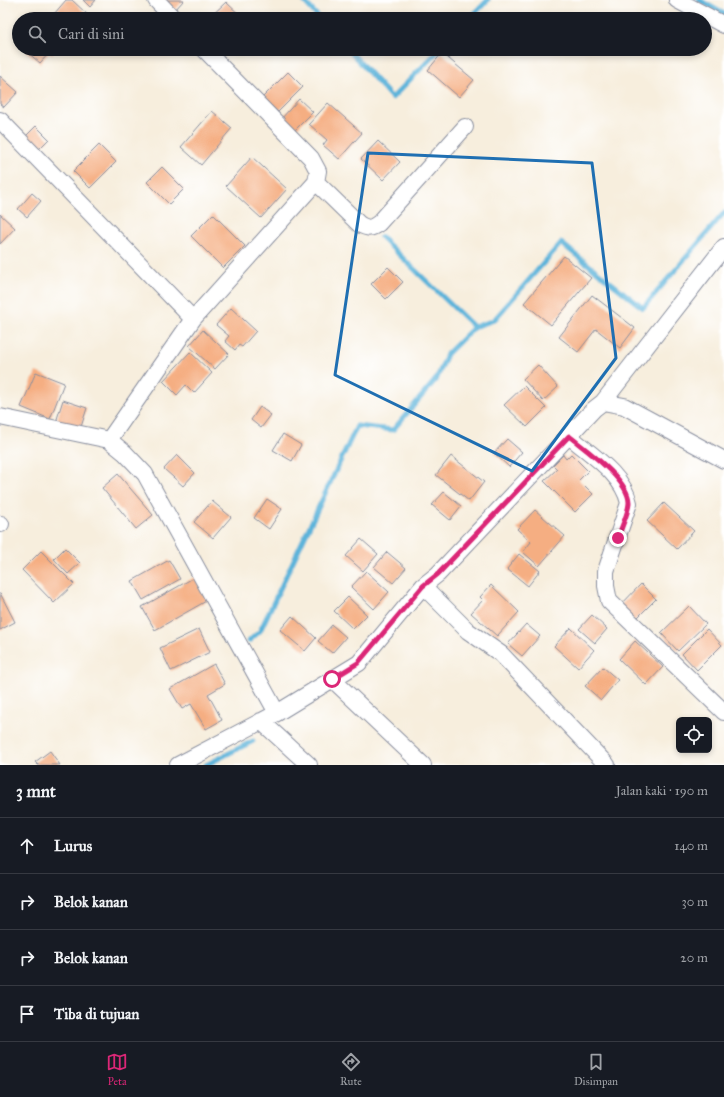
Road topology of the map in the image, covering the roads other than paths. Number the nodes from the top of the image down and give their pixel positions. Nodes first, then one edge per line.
1 (156, 0) edge
2 (677, 0) edge
3 (167, 12) edge
4 (700, 12) edge
5 (712, 19) edge
6 (724, 25) edge
7 (211, 56) edge
8 (0, 120) edge
9 (464, 127) dead end
10 (316, 182) junction
11 (724, 247) edge
12 (193, 319) junction
13 (603, 402) junction
14 (0, 417) edge
15 (569, 436) junction
16 (109, 440) junction
17 (724, 460) edge
18 (423, 586) junction
19 (332, 679) junction
20 (724, 712) edge
21 (277, 713) junction
22 (261, 721) junction
23 (186, 763) edge
24 (309, 765) edge
25 (423, 765) edge
26 (607, 765) edge

1 - 3 street
2 - 4 street
5 - 6 street
7 - 10 street
8 - 12 street
9 - 10 street
10 - 12 street
11 - 13 street
12 - 16 street
13 - 15 street
13 - 17 street
14 - 16 street
15 - 18 street
15 - 20 street
16 - 21 street
18 - 19 street
18 - 26 street
19 - 21 street
19 - 25 street
21 - 22 street
22 - 23 street
22 - 24 street

